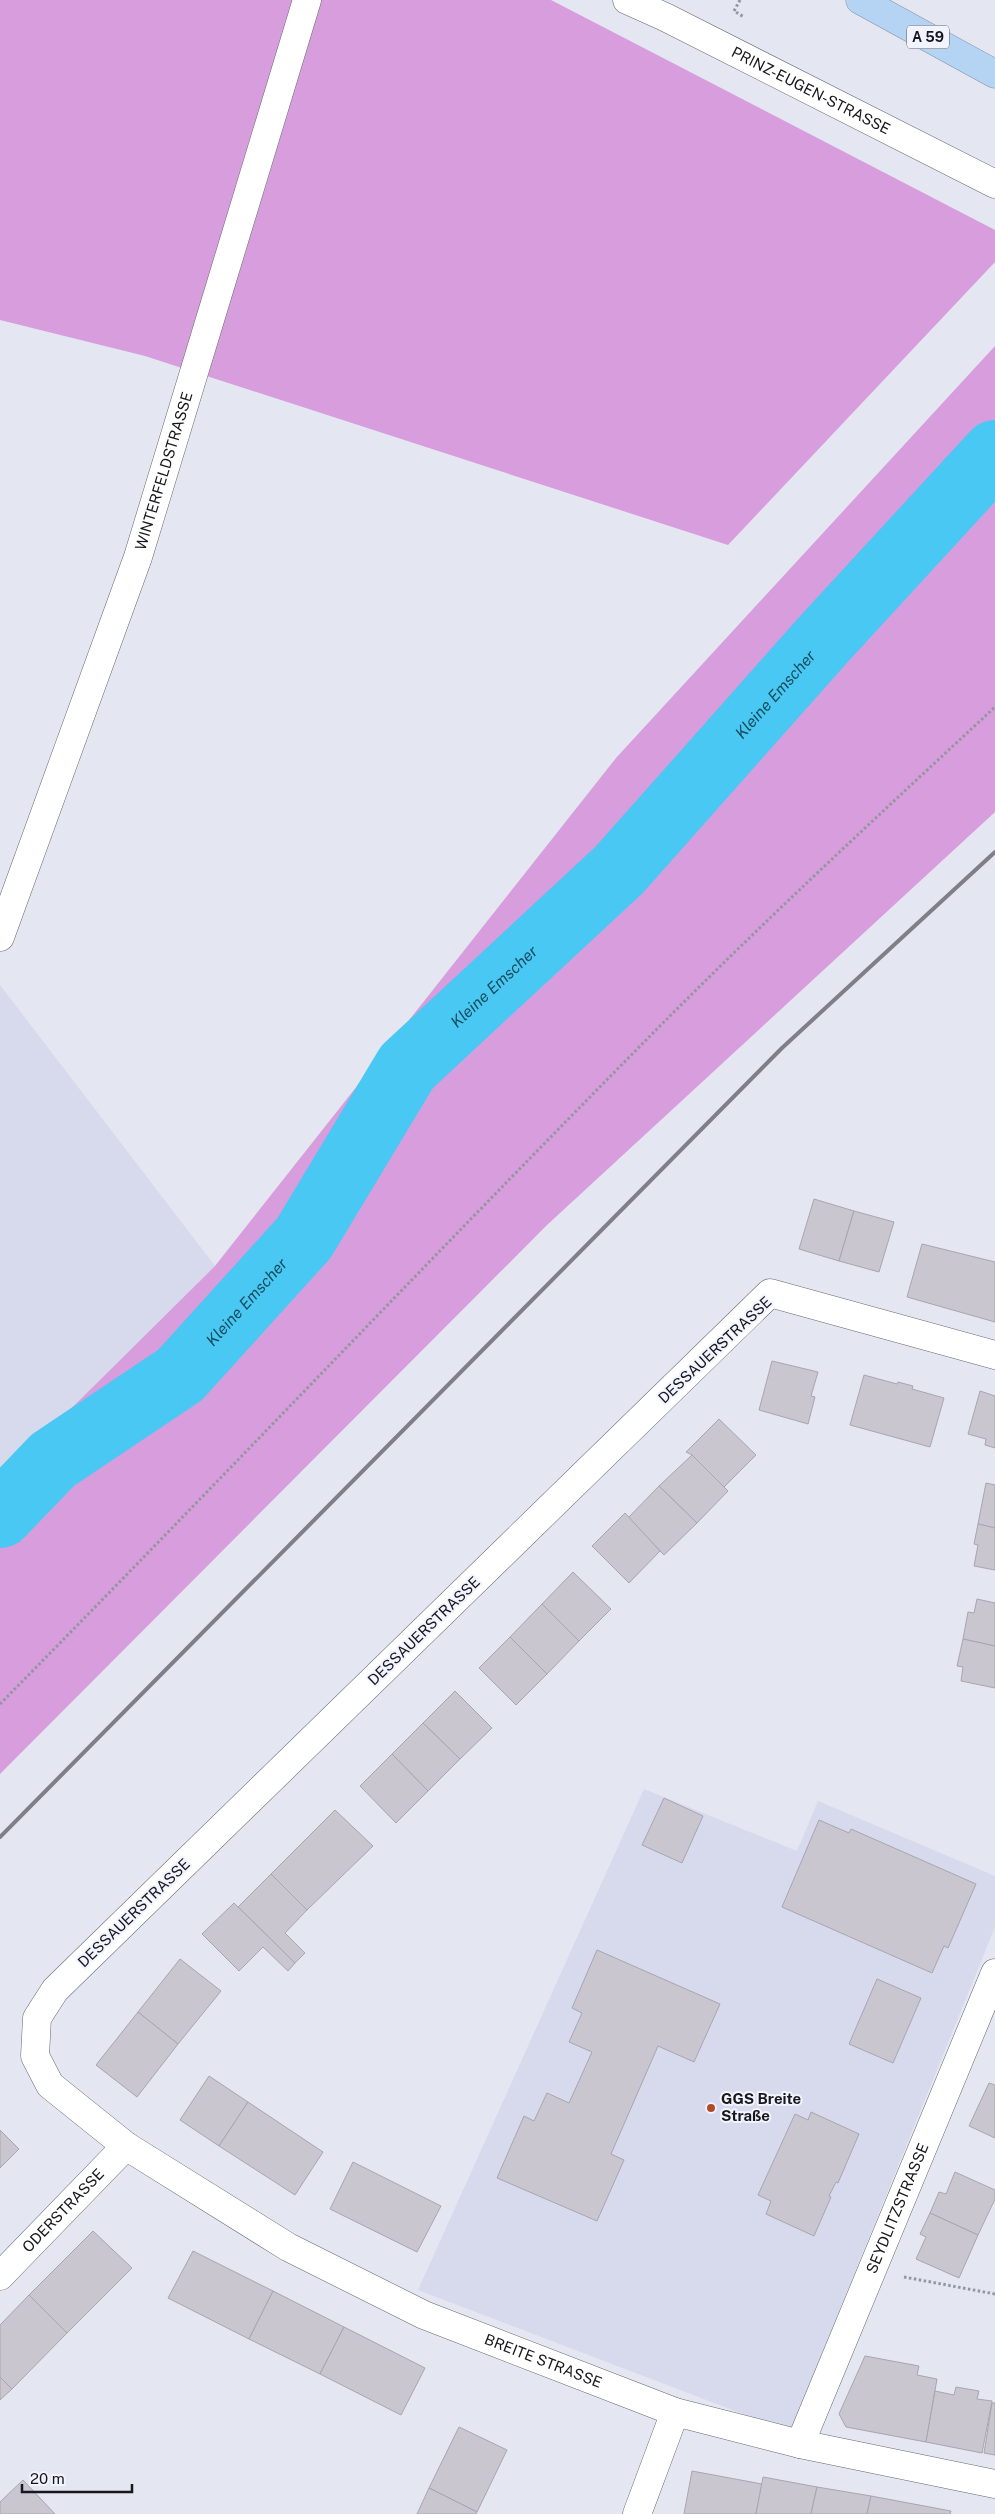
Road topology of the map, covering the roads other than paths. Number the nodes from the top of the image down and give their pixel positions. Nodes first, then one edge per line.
1 (307, 0) edge
2 (627, 0) edge
3 (860, 0) edge
4 (995, 74) edge
5 (995, 184) edge
6 (0, 937) edge
7 (995, 1355) edge
8 (995, 1973) edge
9 (126, 2146) junction
10 (0, 2276) edge
11 (676, 2412) junction
12 (800, 2444) junction
13 (995, 2484) edge
14 (637, 2514) edge

1 - 6 street, WINTERFELDSTRASSE
2 - 5 street, PRINZ-EUGEN-STRASSE
3 - 4 highway, A 59
7 - 9 street, DESSAUERSTRASSE
8 - 12 street, SEYDLITZSTRASSE
9 - 10 street, ODERSTRASSE
9 - 11 street, BREITE STRASSE
11 - 12 street, BREITE STRASSE
11 - 14 street
12 - 13 street, BREITE STRASSE

